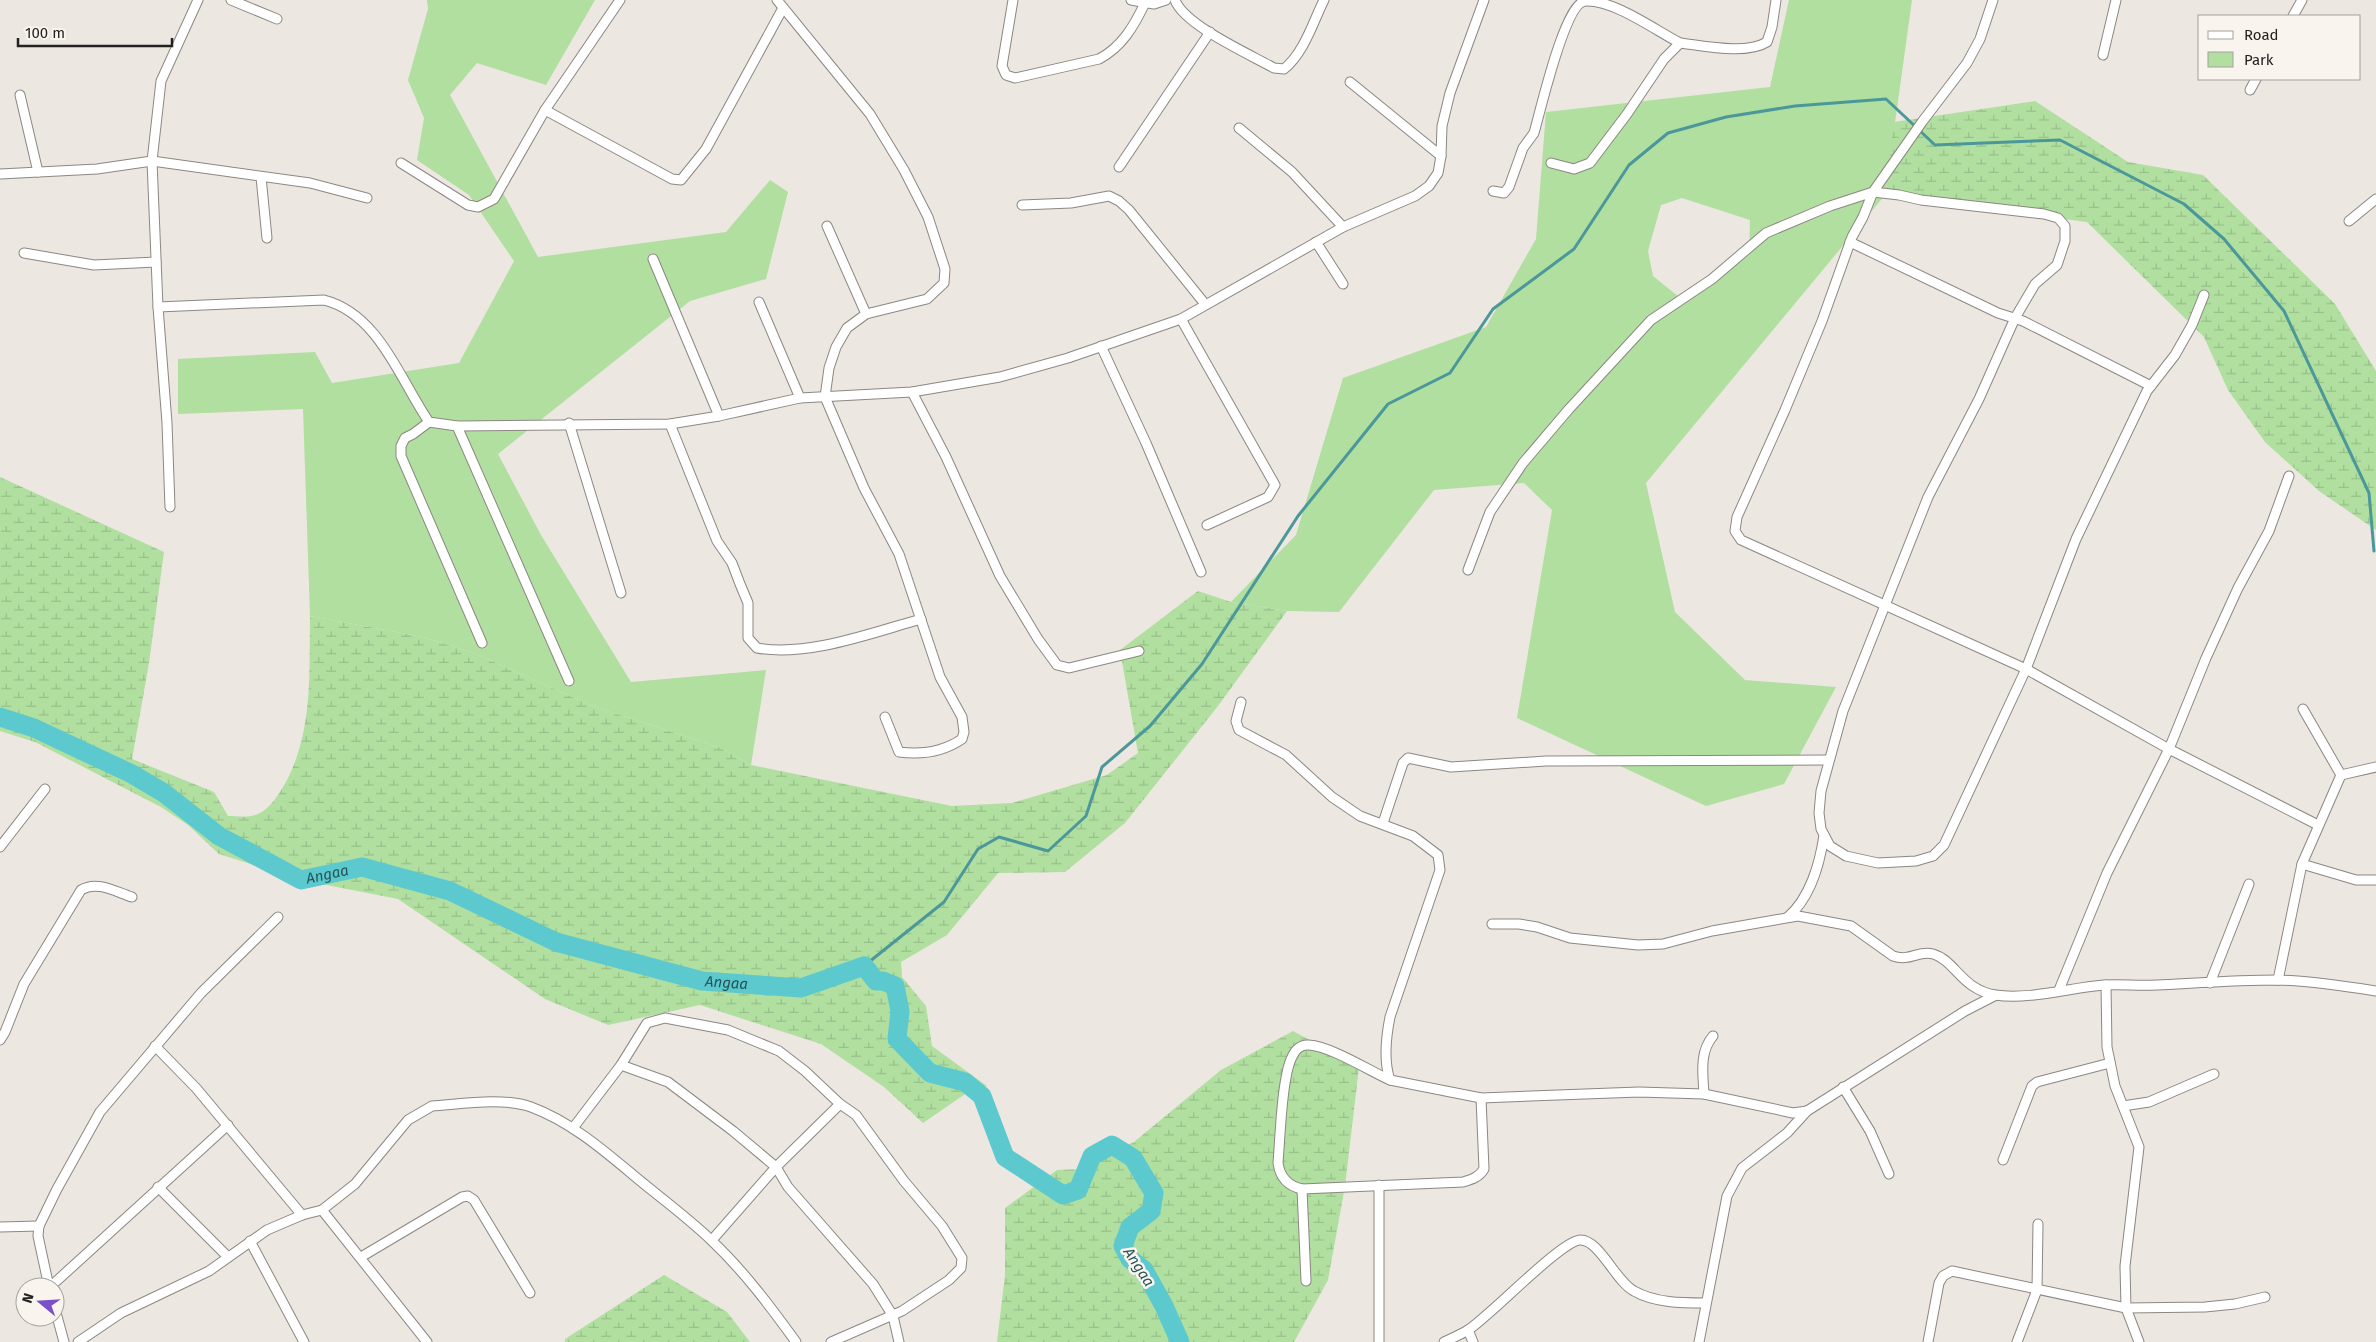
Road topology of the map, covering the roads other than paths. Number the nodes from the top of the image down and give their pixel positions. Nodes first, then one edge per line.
1 (198, 0) edge
2 (231, 0) edge
3 (620, 0) edge
4 (777, 0) edge
5 (1013, 0) edge
6 (1131, 0) edge
7 (1166, 0) edge
8 (1175, 0) edge
9 (1324, 0) edge
10 (1484, 0) edge
11 (1776, 0) edge
12 (1993, 0) edge
13 (2116, 0) edge
14 (2302, 0) edge
15 (1146, 3) junction
16 (783, 8) junction
17 (2294, 15) edge
18 (277, 19) dead end
19 (1210, 32) junction
20 (1680, 43) junction
21 (2102, 54) dead end
22 (2255, 80) edge
23 (1350, 82) dead end
24 (2250, 90) dead end
25 (20, 94) dead end
26 (545, 110) junction
27 (1239, 128) dead end
28 (1441, 156) junction
29 (152, 162) junction
30 (1551, 162) dead end
31 (401, 163) dead end
32 (1119, 167) dead end
33 (38, 172) junction
34 (0, 174) edge
35 (261, 177) junction
36 (1493, 191) dead end
37 (1873, 192) junction
38 (367, 198) dead end
39 (2376, 199) edge
40 (1022, 205) dead end
41 (2350, 221) dead end
42 (827, 226) dead end
43 (1343, 227) junction
44 (267, 238) dead end
45 (1316, 242) junction
46 (1850, 242) junction
47 (24, 253) dead end
48 (653, 259) dead end
49 (156, 262) junction
50 (1344, 284) dead end
51 (2204, 296) dead end
52 (759, 302) dead end
53 (1205, 304) junction
54 (158, 307) junction
55 (866, 314) junction
56 (2015, 318) junction
57 (1181, 319) junction
58 (1101, 346) junction
59 (2151, 386) junction
60 (912, 392) junction
61 (824, 397) junction
62 (800, 398) junction
63 (719, 416) junction
64 (429, 422) junction
65 (569, 423) junction
66 (670, 424) junction
67 (457, 426) junction
68 (2289, 476) dead end
69 (170, 507) dead end
70 (1207, 525) dead end
71 (1468, 570) dead end
72 (1202, 572) dead end
73 (621, 593) dead end
74 (1886, 604) junction
75 (921, 619) junction
76 (482, 644) dead end
77 (1139, 651) dead end
78 (2026, 670) junction
79 (569, 681) dead end
80 (1241, 702) dead end
81 (2303, 709) dead end
82 (885, 717) dead end
83 (2169, 749) junction
84 (1829, 760) junction
85 (2376, 767) edge
86 (2341, 775) junction
87 (45, 789) dead end
88 (1383, 823) junction
89 (2318, 825) junction
90 (1824, 834) junction
91 (0, 847) edge
92 (2302, 864) junction
93 (2376, 880) edge
94 (2249, 884) dead end
95 (132, 897) dead end
96 (278, 917) dead end
97 (1788, 917) junction
98 (1492, 924) dead end
99 (2278, 980) junction
100 (2210, 982) junction
101 (2106, 985) junction
102 (2059, 990) junction
103 (2376, 991) edge
104 (1996, 995) junction
105 (1713, 1036) dead end
106 (0, 1040) edge
107 (154, 1046) junction
108 (2110, 1063) junction
109 (621, 1065) junction
110 (2214, 1074) dead end
111 (1390, 1080) junction
112 (1843, 1087) junction
113 (1704, 1094) junction
114 (1481, 1098) junction
115 (840, 1104) junction
116 (2123, 1106) junction
117 (1807, 1111) junction
118 (228, 1125) junction
119 (573, 1128) junction
120 (2003, 1160) dead end
121 (776, 1167) junction
122 (1889, 1174) dead end
123 (1379, 1185) junction
124 (158, 1187) junction
125 (1302, 1188) junction
126 (322, 1210) junction
127 (302, 1215) junction
128 (2038, 1224) dead end
129 (39, 1226) junction
130 (0, 1227) edge
131 (250, 1240) junction
132 (712, 1240) junction
133 (228, 1257) junction
134 (361, 1257) junction
135 (47, 1277) edge
136 (60, 1277) edge
137 (1306, 1281) dead end
138 (2037, 1290) junction
139 (530, 1293) dead end
140 (2265, 1297) dead end
141 (1705, 1302) junction
142 (2126, 1308) junction
143 (893, 1316) junction
144 (60, 1327) edge
145 (1468, 1330) junction
146 (64, 1342) edge
147 (78, 1342) edge
148 (304, 1342) edge
149 (427, 1342) edge
150 (796, 1342) edge
151 (831, 1342) edge
152 (899, 1342) edge
153 (1379, 1342) edge
154 (1444, 1342) edge
155 (1473, 1342) edge
156 (1699, 1342) edge
157 (1928, 1342) edge
158 (2018, 1342) edge
159 (2139, 1342) edge

1 - 29 street
2 - 18 street
3 - 26 street
4 - 16 street
5 - 15 street
6 - 15 street
7 - 15 street
8 - 19 street
9 - 19 street
10 - 28 street
11 - 20 street
12 - 37 street
13 - 21 street
14 - 17 street
16 - 26 street
16 - 55 street
19 - 32 street
20 - 30 street
20 - 36 street
22 - 24 street
23 - 28 street
25 - 33 street
26 - 31 street
27 - 43 street
28 - 43 street
29 - 33 street
29 - 35 street
29 - 49 street
33 - 34 street
35 - 38 street
35 - 44 street
37 - 46 street
37 - 56 street
37 - 71 street
39 - 41 street
40 - 53 street
42 - 55 street
43 - 45 street
45 - 50 street
45 - 53 street
46 - 56 street
46 - 74 street
47 - 49 street
48 - 63 street
49 - 54 street
51 - 59 street
52 - 62 street
53 - 57 street
54 - 64 street
54 - 69 street
55 - 61 street
56 - 59 street
56 - 74 street
57 - 58 street
57 - 70 street
58 - 60 street
58 - 72 street
59 - 78 street
60 - 61 street
60 - 77 street
61 - 62 street
61 - 75 street
62 - 63 street
63 - 66 street
64 - 67 street
64 - 76 street
65 - 66 street
65 - 67 street
65 - 73 street
66 - 75 street
67 - 79 street
68 - 83 street
74 - 78 street
74 - 84 street
75 - 82 street
78 - 83 street
78 - 90 street
80 - 88 street
81 - 86 street
83 - 89 street
83 - 102 street
84 - 88 street
84 - 90 street
85 - 86 street
86 - 89 street
87 - 91 street
88 - 111 street
89 - 92 street
90 - 97 street
92 - 93 street
92 - 99 street
94 - 100 street
95 - 106 street
96 - 107 street
97 - 98 street
97 - 104 street
99 - 100 street
99 - 103 street
100 - 101 street
101 - 102 street
101 - 108 street
102 - 104 street
104 - 112 street
105 - 113 street
107 - 118 street
107 - 129 street
108 - 116 street
108 - 120 street
109 - 115 street
109 - 119 street
109 - 121 street
110 - 116 street
111 - 114 street
111 - 125 street
112 - 117 street
112 - 122 street
113 - 114 street
113 - 117 street
114 - 123 street
115 - 121 street
115 - 143 street
116 - 142 street
117 - 141 street
118 - 124 street
118 - 127 street
119 - 126 street
119 - 132 street
121 - 132 street
121 - 143 street
123 - 125 street
123 - 153 street
124 - 133 street
124 - 136 street
125 - 137 street
126 - 127 street
126 - 134 street
127 - 131 street
128 - 138 street
129 - 130 street
129 - 135 street
131 - 133 street
131 - 148 street
132 - 150 street
133 - 147 street
134 - 139 street
134 - 149 street
138 - 142 street
138 - 157 street
138 - 158 street
140 - 142 street
141 - 145 street
141 - 156 street
142 - 159 street
143 - 151 street
143 - 152 street
144 - 146 street
145 - 154 street
145 - 155 street

